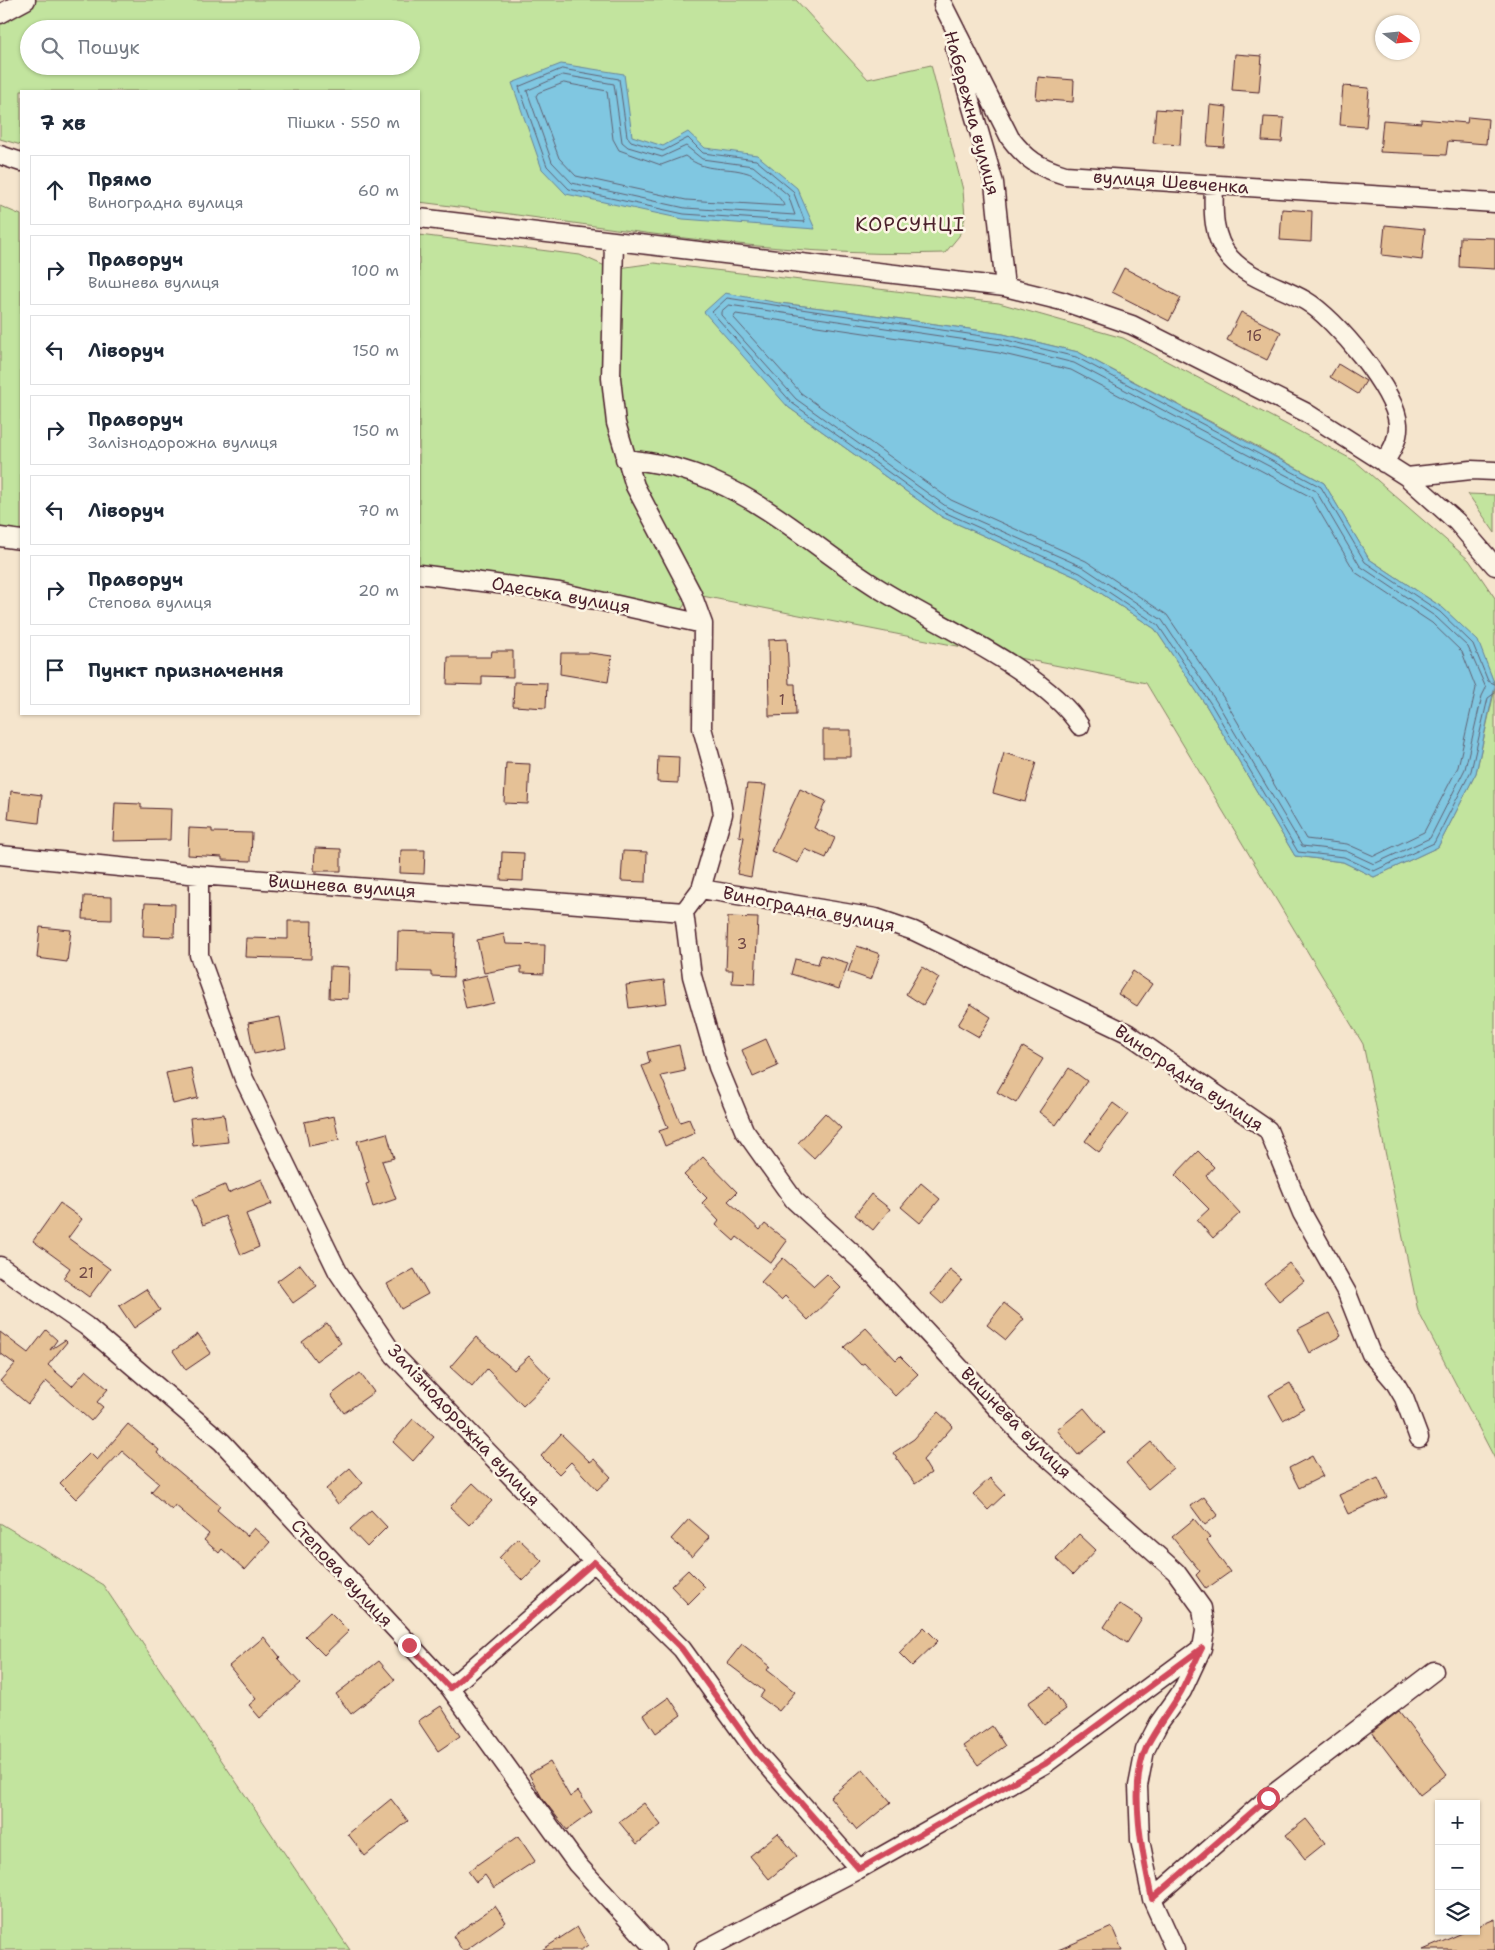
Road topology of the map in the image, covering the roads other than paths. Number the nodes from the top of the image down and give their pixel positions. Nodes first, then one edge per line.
1 (26, 0) edge
2 (942, 2) edge
3 (0, 14) edge
4 (0, 155) edge
5 (20, 162) edge
6 (1214, 185) junction
7 (1495, 203) edge
8 (420, 218) edge
9 (614, 241) junction
10 (1005, 287) junction
11 (625, 459) junction
12 (1384, 463) junction
13 (1495, 471) edge
14 (1407, 477) junction
15 (0, 538) edge
16 (20, 540) edge
17 (1495, 566) edge
18 (420, 574) edge
19 (703, 624) junction
20 (1080, 726) dead end
21 (0, 855) edge
22 (199, 875) junction
23 (702, 888) junction
24 (684, 912) junction
25 (0, 1266) edge
26 (1419, 1438) dead end
27 (594, 1562) junction
28 (1202, 1648) junction
29 (1434, 1671) dead end
30 (450, 1688) junction
31 (859, 1869) junction
32 (1152, 1899) junction
33 (656, 1950) edge
34 (704, 1950) edge
35 (1175, 1950) edge

1 - 3 street
2 - 6 street, вулиця Шевченка
2 - 10 street, Набережна вулиця
4 - 5 street
6 - 7 street, вулиця Шевченка
6 - 12 street
8 - 9 street
9 - 10 street
9 - 11 street
10 - 12 street
11 - 19 street
11 - 20 street
12 - 14 street
13 - 14 street
14 - 17 street
15 - 16 street
18 - 19 street, Одеська вулиця
19 - 23 street
21 - 22 street, Вишнева вулиця
22 - 24 street, Вишнева вулиця
22 - 27 street, Залізнодорожна вулиця
23 - 24 street
23 - 26 street, Виноградна вулиця
24 - 28 street, Вишнева вулиця
25 - 30 street, Степова вулиця
27 - 30 street
27 - 31 street, Залізнодорожна вулиця
28 - 31 street
28 - 32 street, Вишнева вулиця
29 - 32 street
30 - 33 street, Степова вулиця
31 - 34 street
32 - 35 street, Вишнева вулиця

